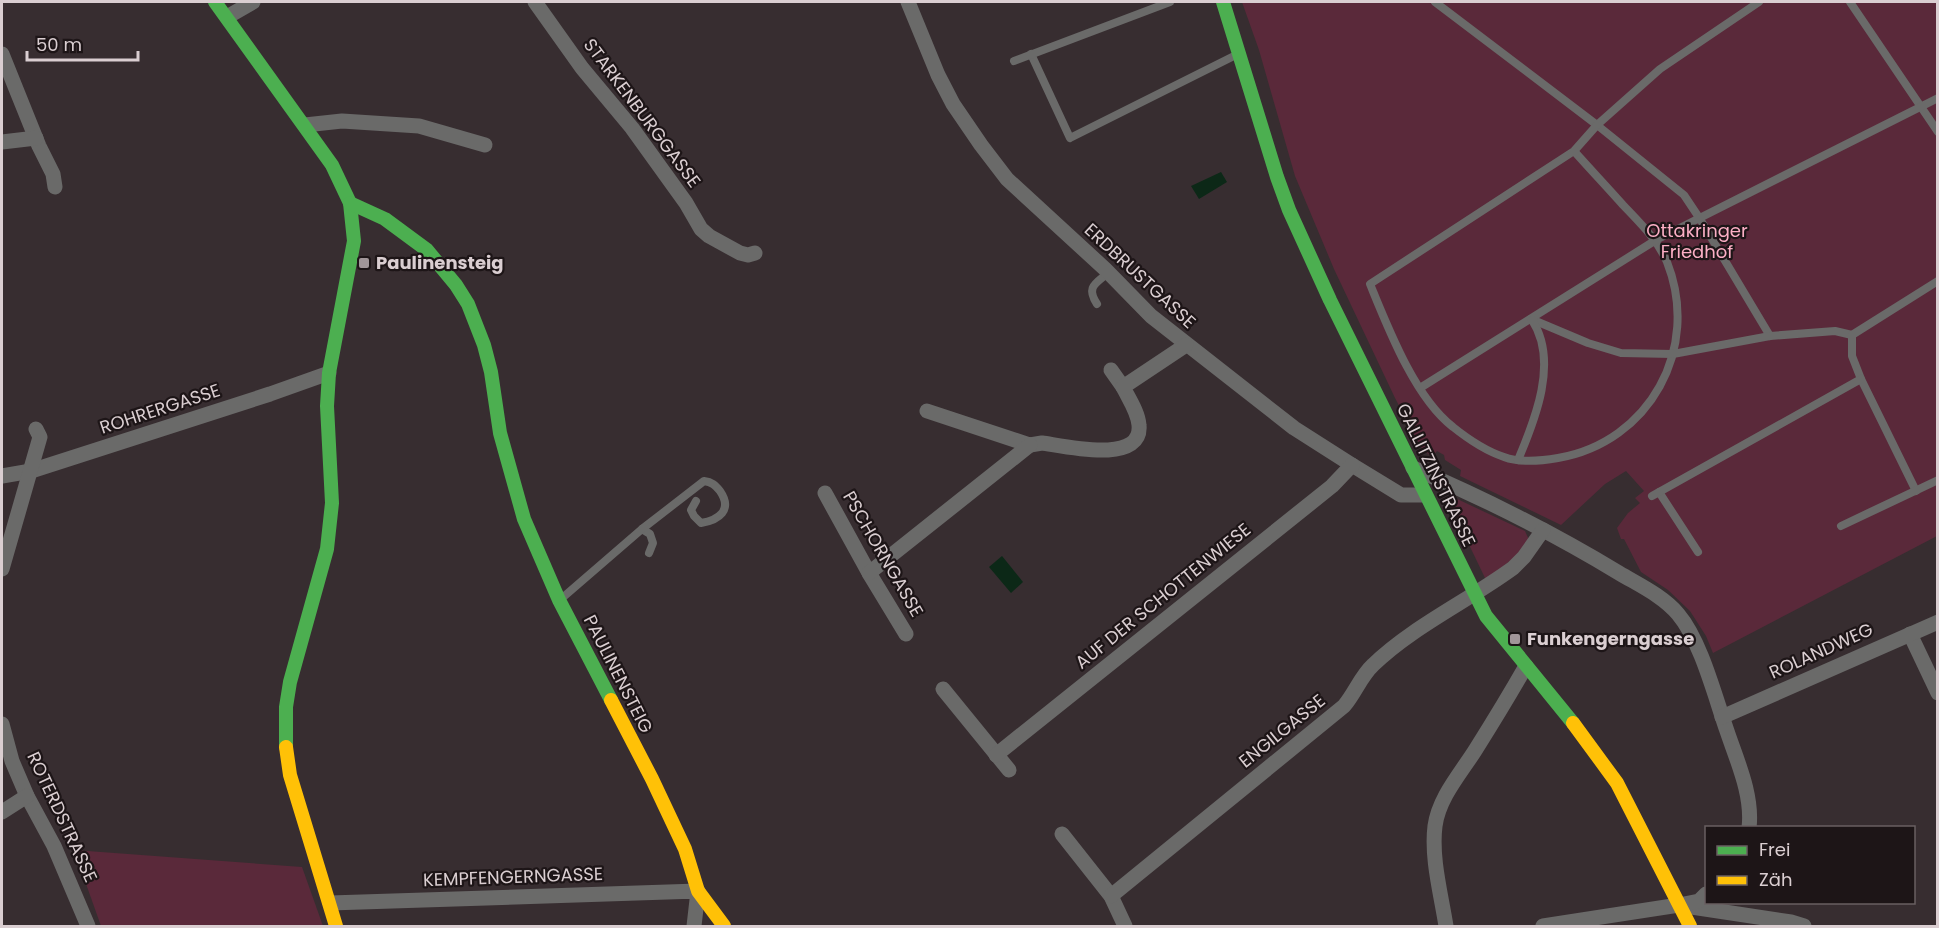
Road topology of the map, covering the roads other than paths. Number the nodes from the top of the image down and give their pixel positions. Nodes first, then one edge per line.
1 (215, 2) edge
2 (253, 2) edge
3 (535, 2) edge
4 (908, 2) edge
5 (1170, 2) edge
6 (1223, 2) edge
7 (1435, 2) edge
8 (1759, 2) edge
9 (1850, 2) edge
10 (227, 17) junction
11 (2, 54) edge
12 (1031, 54) junction
13 (1232, 57) dead end
14 (1014, 61) dead end
15 (1938, 98) edge
16 (1920, 107) junction
17 (305, 125) junction
18 (1597, 125) junction
19 (1938, 132) edge
20 (36, 138) junction
21 (2, 142) edge
22 (485, 145) dead end
23 (1574, 151) junction
24 (55, 187) dead end
25 (350, 203) junction
26 (1701, 219) junction
27 (1656, 240) junction
28 (755, 253) dead end
29 (1108, 273) junction
30 (1938, 280) edge
31 (1097, 304) dead end
32 (1532, 319) junction
33 (1852, 335) junction
34 (1770, 336) junction
35 (1186, 345) junction
36 (1673, 354) junction
37 (1112, 370) dead end
38 (329, 373) junction
39 (1861, 379) junction
40 (1124, 387) junction
41 (1420, 388) junction
42 (927, 411) dead end
43 (36, 429) dead end
44 (1030, 445) junction
45 (1518, 460) junction
46 (1352, 465) junction
47 (1413, 468) junction
48 (31, 471) junction
49 (2, 476) edge
50 (1938, 480) edge
51 (1916, 491) junction
52 (825, 493) dead end
53 (1425, 495) junction
54 (696, 501) dead end
55 (1841, 526) dead end
56 (642, 529) junction
57 (1543, 530) junction
58 (1698, 552) dead end
59 (649, 553) dead end
60 (2, 569) edge
61 (869, 573) junction
62 (1474, 595) junction
63 (559, 600) junction
64 (1938, 622) edge
65 (906, 634) dead end
66 (1910, 634) junction
67 (1526, 666) junction
68 (943, 689) dead end
69 (1938, 693) edge
70 (1722, 717) junction
71 (2, 724) edge
72 (996, 755) junction
73 (1009, 771) dead end
74 (27, 796) junction
75 (2, 812) edge
76 (1749, 826) edge
77 (1062, 834) dead end
78 (698, 891) junction
79 (1111, 896) junction
80 (1705, 896) edge
81 (330, 903) junction
82 (1679, 905) junction
83 (88, 927) edge
84 (336, 927) edge
85 (694, 927) edge
86 (724, 927) edge
87 (1125, 927) edge
88 (1446, 927) edge
89 (1543, 927) edge
90 (1690, 927) edge
91 (1804, 927) edge

1 - 10 street
2 - 10 street
3 - 28 street, STARKENBURGGASSE
4 - 29 street, ERDBRUSTGASSE
5 - 12 lane
6 - 47 street, GALLITZINSTRASSE
7 - 18 lane
8 - 18 lane
9 - 16 lane
10 - 17 street
11 - 20 street
12 - 13 lane
12 - 14 lane
15 - 16 lane
16 - 19 lane
16 - 26 lane
17 - 22 street
17 - 25 street
18 - 23 lane
18 - 26 lane
20 - 21 street
20 - 24 street
23 - 27 lane
23 - 41 lane
25 - 38 street
25 - 63 street, PAULINENSTEIG
26 - 27 lane
26 - 34 lane
27 - 32 lane
27 - 36 lane
29 - 31 lane
29 - 35 street, ERDBRUSTGASSE
30 - 33 lane
32 - 36 lane
32 - 41 lane
32 - 45 lane
33 - 34 lane
33 - 39 lane
34 - 36 lane
35 - 40 street
35 - 46 street, ERDBRUSTGASSE
36 - 45 lane
37 - 40 street
38 - 48 street, ROHRERGASSE
38 - 81 street
39 - 51 lane
39 - 58 lane
40 - 44 street
41 - 45 lane
42 - 44 street
43 - 48 street
44 - 61 street
46 - 53 street, ERDBRUSTGASSE
46 - 72 street, AUF DER SCHOTTENWIESE
47 - 53 street, GALLITZINSTRASSE
47 - 57 street
48 - 49 street, ROHRERGASSE
48 - 60 street
50 - 51 lane
51 - 55 lane
52 - 61 street, PSCHORNGASSE
53 - 62 street, GALLITZINSTRASSE
54 - 56 lane
56 - 59 lane
56 - 63 lane
57 - 62 street, ENGILGASSE
57 - 70 street
61 - 65 street, PSCHORNGASSE
62 - 67 street, GALLITZINSTRASSE
62 - 79 street, ENGILGASSE
63 - 78 street, PAULINENSTEIG
64 - 66 street, ROLANDWEG
66 - 69 street
66 - 70 street, ROLANDWEG
67 - 82 street, GALLITZINSTRASSE
67 - 88 street
68 - 72 street
70 - 76 street
71 - 74 street, ROTERDSTRASSE
72 - 73 street
74 - 75 street
74 - 83 street, ROTERDSTRASSE
77 - 79 street
78 - 81 street, KEMPFENGERNGASSE
78 - 85 street
78 - 86 street, PAULINENSTEIG
79 - 87 street
80 - 82 street
81 - 84 street
82 - 89 street
82 - 90 street, GALLITZINSTRASSE
82 - 91 street

